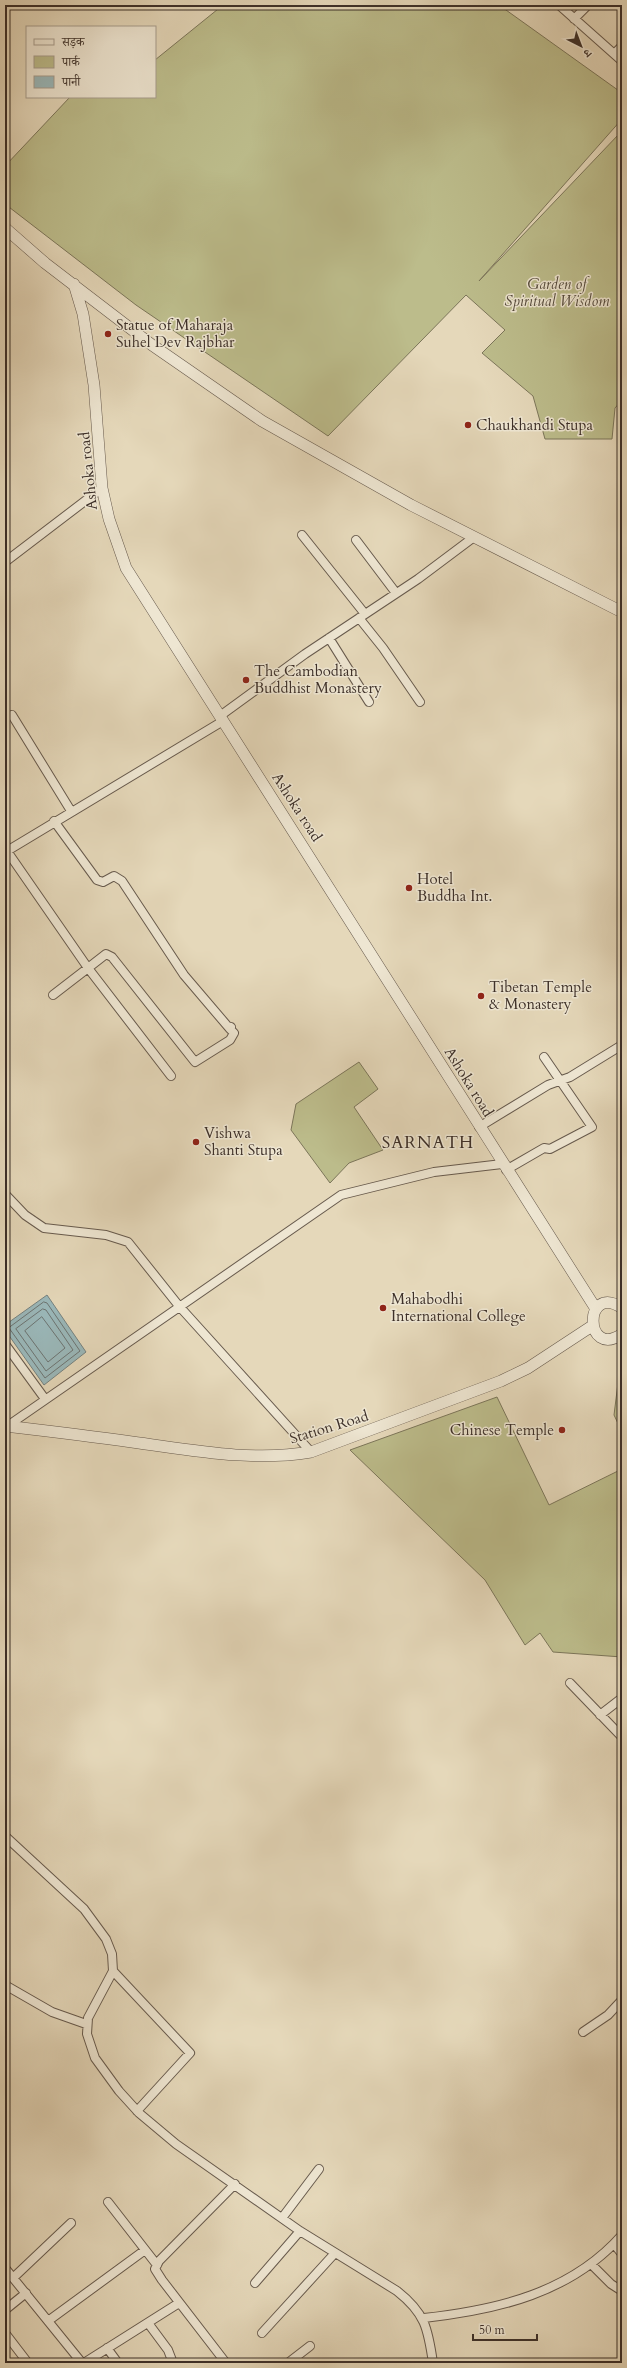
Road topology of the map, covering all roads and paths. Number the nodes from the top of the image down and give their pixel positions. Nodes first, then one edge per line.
1 (559, 5) edge
2 (588, 5) edge
3 (574, 19) junction
4 (622, 46) edge
5 (614, 54) junction
6 (622, 61) edge
7 (5, 228) edge
8 (74, 284) junction
9 (102, 488) junction
10 (302, 535) dead end
11 (474, 537) junction
12 (356, 540) dead end
13 (5, 562) edge
14 (396, 593) junction
15 (622, 612) edge
16 (362, 616) junction
17 (329, 638) junction
18 (369, 702) dead end
19 (420, 702) dead end
20 (12, 715) dead end
21 (221, 718) junction
22 (71, 811) junction
23 (54, 821) junction
24 (6, 849) edge
25 (88, 968) junction
26 (53, 995) dead end
27 (622, 1045) edge
28 (544, 1057) dead end
29 (171, 1076) dead end
30 (560, 1082) junction
31 (480, 1127) junction
32 (504, 1167) junction
33 (5, 1194) edge
34 (179, 1306) junction
35 (622, 1308) edge
36 (596, 1309) junction
37 (592, 1326) junction
38 (622, 1334) edge
39 (5, 1344) edge
40 (45, 1399) junction
41 (5, 1427) edge
42 (311, 1452) junction
43 (570, 1682) dead end
44 (622, 1698) edge
45 (600, 1715) junction
46 (622, 1737) edge
47 (5, 1836) edge
48 (113, 1971) junction
49 (5, 1984) edge
50 (622, 2000) edge
51 (86, 2024) junction
52 (583, 2032) dead end
53 (137, 2111) junction
54 (319, 2169) dead end
55 (235, 2184) junction
56 (108, 2202) dead end
57 (282, 2218) junction
58 (71, 2223) dead end
59 (300, 2231) junction
60 (622, 2235) edge
61 (614, 2244) junction
62 (145, 2250) junction
63 (335, 2253) junction
64 (622, 2254) edge
65 (591, 2264) junction
66 (156, 2265) junction
67 (5, 2268) edge
68 (13, 2278) junction
69 (255, 2283) dead end
70 (622, 2291) edge
71 (26, 2294) junction
72 (179, 2303) junction
73 (5, 2310) edge
74 (424, 2318) junction
75 (48, 2321) junction
76 (148, 2323) junction
77 (5, 2333) edge
78 (262, 2333) dead end
79 (310, 2346) dead end
80 (107, 2348) junction
81 (28, 2363) edge
82 (83, 2363) edge
83 (118, 2363) edge
84 (174, 2363) edge
85 (226, 2363) edge
86 (288, 2363) edge
87 (433, 2363) edge

1 - 3 street
2 - 3 street
3 - 5 street
4 - 5 street
5 - 6 street
7 - 8 street
8 - 9 street, Ashoka road
8 - 11 street
9 - 13 street
9 - 21 street, Ashoka road
10 - 16 street
11 - 14 street
11 - 15 street
12 - 14 street
14 - 16 street
16 - 17 street
16 - 19 street
17 - 18 street
17 - 21 street
20 - 22 street
21 - 22 street
21 - 31 street, Ashoka road
22 - 23 street
23 - 24 street
23 - 25 street
24 - 25 street
25 - 26 street
25 - 29 street
27 - 30 street
28 - 30 street
30 - 31 street
30 - 32 street
31 - 32 street, Ashoka road
32 - 34 street
32 - 36 street, Ashoka road
33 - 34 street
34 - 40 street
34 - 42 street
35 - 36 street
36 - 37 street
37 - 38 street
37 - 42 street, Station Road
39 - 40 street
40 - 41 street
41 - 42 street, Station Road
43 - 45 street
44 - 45 street
45 - 46 street
47 - 48 street
48 - 51 street
48 - 53 street
49 - 51 street
50 - 52 street
51 - 53 street
53 - 55 street
54 - 57 street
55 - 57 street
55 - 66 street
56 - 62 street
57 - 59 street
58 - 68 street
59 - 63 street
59 - 69 street
60 - 61 street
61 - 64 street
61 - 65 street
62 - 66 street
62 - 75 street
63 - 74 street
63 - 78 street
65 - 70 street
65 - 74 street
66 - 72 street
67 - 68 street
68 - 71 street
71 - 73 street
71 - 75 street
72 - 76 street
72 - 85 street
74 - 87 street
75 - 82 street
76 - 80 street
76 - 84 street
77 - 81 street
79 - 86 street
80 - 82 street
80 - 83 street

